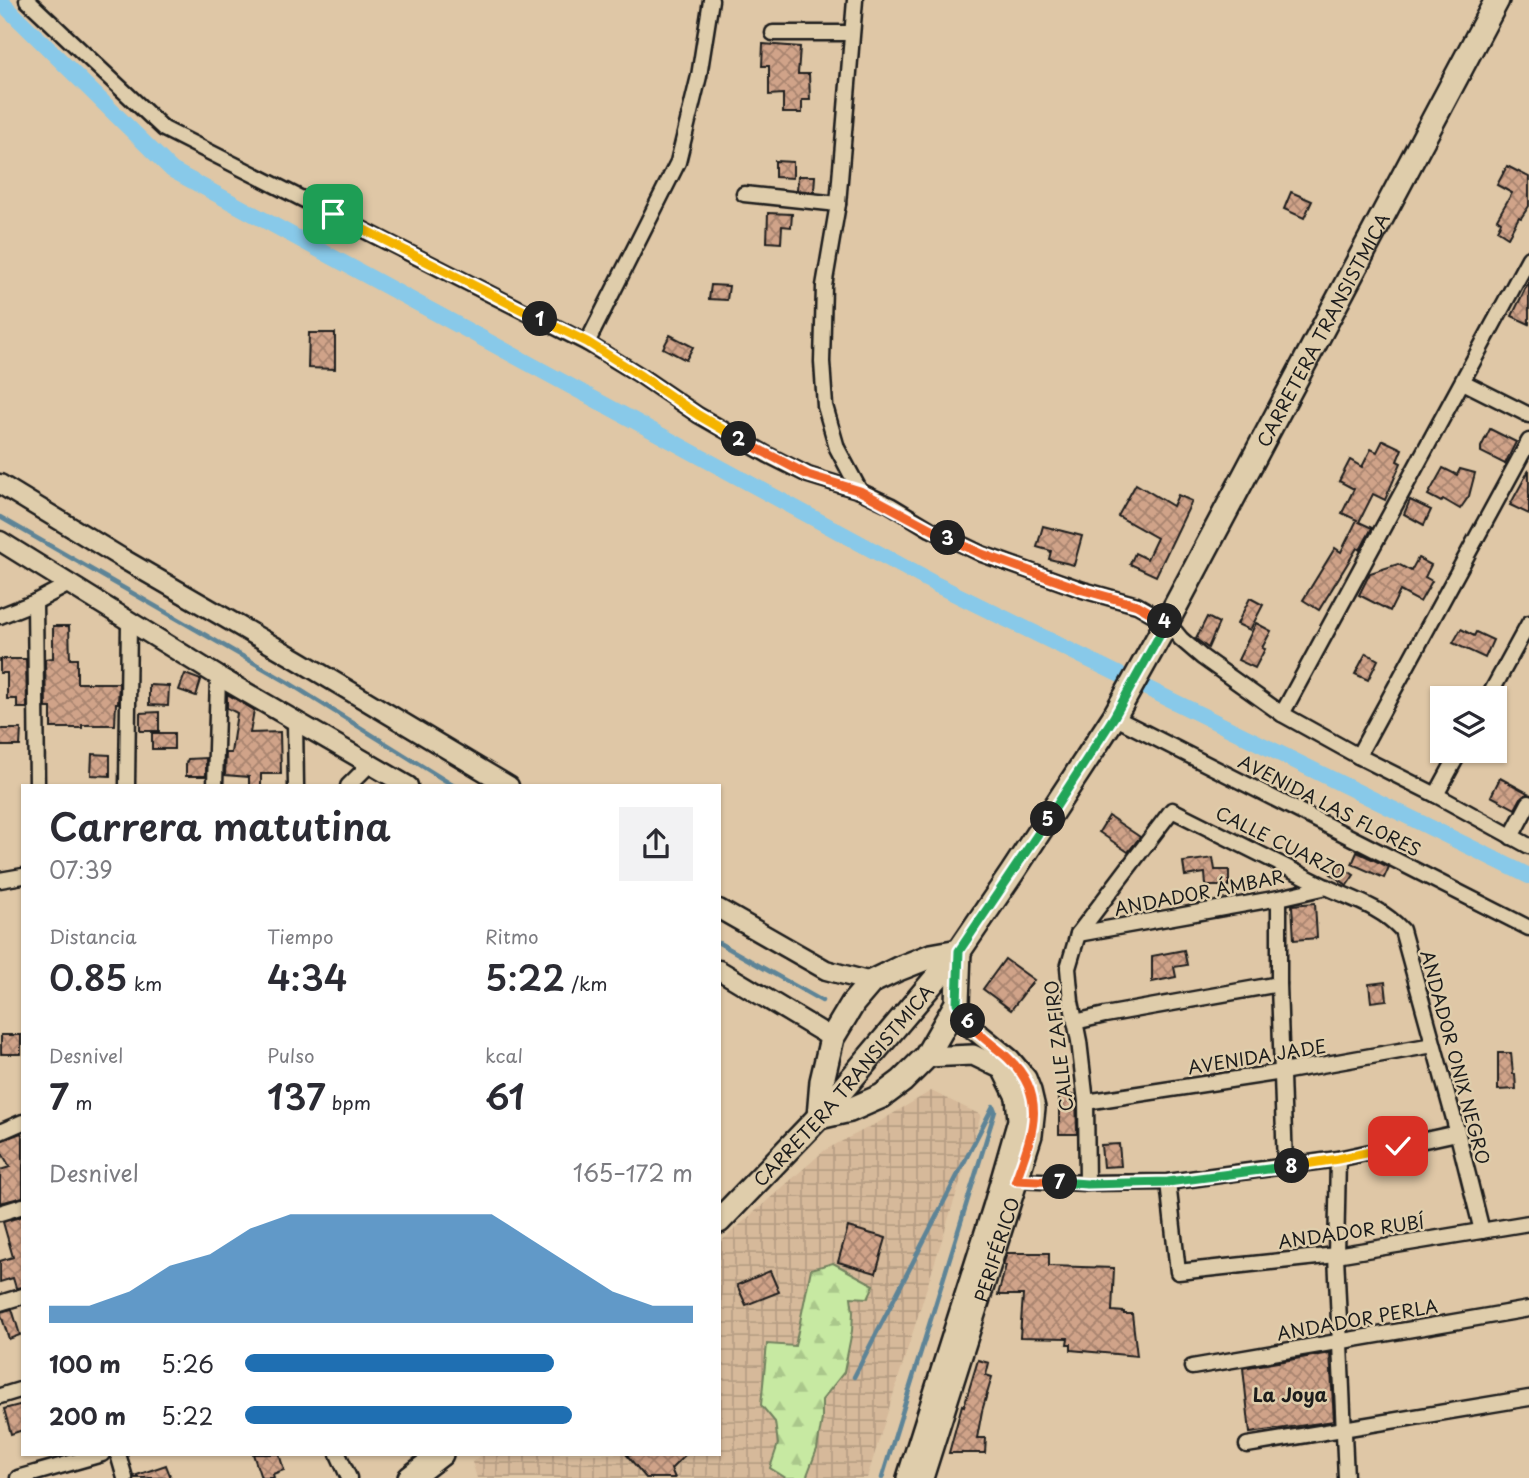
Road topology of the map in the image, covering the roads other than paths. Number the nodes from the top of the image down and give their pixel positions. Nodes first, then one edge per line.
1 (27, 0) edge
2 (711, 0) edge
3 (855, 0) edge
4 (1497, 0) edge
5 (773, 33) dead end
6 (851, 33) junction
7 (744, 194) dead end
8 (838, 204) junction
9 (1529, 258) edge
10 (587, 342) junction
11 (1463, 382) junction
12 (1529, 415) edge
13 (1529, 440) edge
14 (0, 484) edge
15 (860, 491) junction
16 (0, 541) edge
17 (69, 584) junction
18 (35, 602) junction
19 (0, 616) edge
20 (129, 622) junction
21 (1167, 622) junction
22 (1529, 623) edge
23 (218, 676) junction
24 (1495, 686) edge
25 (1119, 709) junction
26 (1282, 714) junction
27 (295, 722) junction
28 (1358, 756) junction
29 (1453, 763) edge
30 (370, 764) junction
31 (37, 784) edge
32 (127, 784) edge
33 (215, 784) edge
34 (296, 784) edge
35 (350, 784) edge
36 (405, 784) edge
37 (506, 784) edge
38 (1436, 795) junction
39 (1529, 803) edge
40 (1171, 810) joint
41 (1511, 837) junction
42 (1529, 846) edge
43 (21, 876) edge
44 (0, 880) edge
45 (1327, 887) junction
46 (1279, 898) junction
47 (1374, 907) joint
48 (721, 910) edge
49 (1529, 928) edge
50 (1079, 934) junction
51 (959, 951) junction
52 (721, 971) edge
53 (871, 982) junction
54 (1279, 984) junction
55 (957, 1003) junction
56 (1076, 1023) junction
57 (832, 1038) junction
58 (1433, 1045) junction
59 (926, 1057) junction
60 (1282, 1072) junction
61 (1024, 1094) junction
62 (1086, 1102) junction
63 (819, 1117) junction
64 (21, 1123) edge
65 (0, 1132) edge
66 (1457, 1133) junction
67 (1338, 1159) junction
68 (1285, 1167) junction
69 (1016, 1180) junction
70 (1168, 1182) junction
71 (1087, 1184) junction
72 (21, 1207) edge
73 (0, 1213) edge
74 (721, 1219) edge
75 (1529, 1223) edge
76 (1482, 1230) junction
77 (1336, 1255) junction
78 (21, 1297) edge
79 (0, 1303) edge
80 (1529, 1309) edge
81 (1339, 1342) junction
82 (1192, 1367) dead end
83 (21, 1390) edge
84 (0, 1396) edge
85 (1529, 1398) edge
86 (1343, 1428) junction
87 (1247, 1445) dead end
88 (95, 1456) edge
89 (119, 1456) edge
90 (339, 1456) edge
91 (438, 1456) edge
92 (18, 1478) edge
93 (125, 1478) edge
94 (349, 1478) edge
95 (410, 1478) edge
96 (908, 1478) edge
97 (923, 1478) edge
98 (1346, 1478) edge

1 - 10 street
2 - 10 street
3 - 6 street
4 - 21 main road, CARRETERA TRANSISTMICA
5 - 6 street
6 - 8 street
7 - 8 street
8 - 15 street
9 - 11 street
10 - 15 street
11 - 12 street
11 - 26 street
13 - 28 street
14 - 37 street
15 - 21 street
16 - 17 street
17 - 18 street
17 - 20 street
18 - 19 street
18 - 31 street
20 - 23 street
20 - 32 street
21 - 25 main road, CARRETERA TRANSISTMICA
21 - 26 street
22 - 24 street
23 - 27 street
23 - 33 street
25 - 49 street, AVENIDA LAS FLORES
25 - 51 main road, CARRETERA TRANSISTMICA
26 - 28 street
27 - 30 street
27 - 34 street
28 - 38 street
29 - 38 street
30 - 35 street
30 - 36 street
38 - 41 street
39 - 41 street
40 - 45 street, CALLE CUARZO
40 - 50 street, CALLE ZAFIRO
41 - 42 street
43 - 44 street
45 - 46 street, ANDADOR ÁMBAR
45 - 47 street, CALLE CUARZO
46 - 50 street, ANDADOR ÁMBAR
46 - 54 street
47 - 58 street, ANDADOR ONIX NEGRO
48 - 53 street
50 - 56 street, CALLE ZAFIRO
51 - 53 main road
51 - 55 main road
51 - 63 main road, CARRETERA TRANSISTMICA
52 - 57 street
53 - 57 main road
54 - 56 street
54 - 60 street
55 - 59 main road
55 - 61 main road, PERIFÉRICO
56 - 62 street, CALLE ZAFIRO
57 - 63 main road
58 - 60 street, AVENIDA JADE
58 - 66 street, ANDADOR ONIX NEGRO
59 - 61 main road, PERIFÉRICO
59 - 63 main road
60 - 62 street, AVENIDA JADE
60 - 68 street
61 - 69 main road, PERIFÉRICO
61 - 96 main road, PERIFÉRICO
62 - 71 street, CALLE ZAFIRO
63 - 74 main road, CARRETERA TRANSISTMICA
64 - 65 street
66 - 67 street
66 - 76 street, ANDADOR ONIX NEGRO
67 - 68 street
67 - 77 street
68 - 70 street
69 - 71 street
69 - 97 main road, PERIFÉRICO
70 - 71 street
70 - 77 street, ANDADOR RUBÍ
72 - 73 street
75 - 76 street, ANDADOR RUBÍ
76 - 77 street, ANDADOR RUBÍ
77 - 81 street
78 - 79 street
80 - 81 street, ANDADOR PERLA
81 - 82 street, ANDADOR PERLA
81 - 86 street
83 - 84 street
85 - 86 street
86 - 87 street
86 - 98 street
88 - 92 street
89 - 93 street
90 - 94 street
91 - 95 main road

